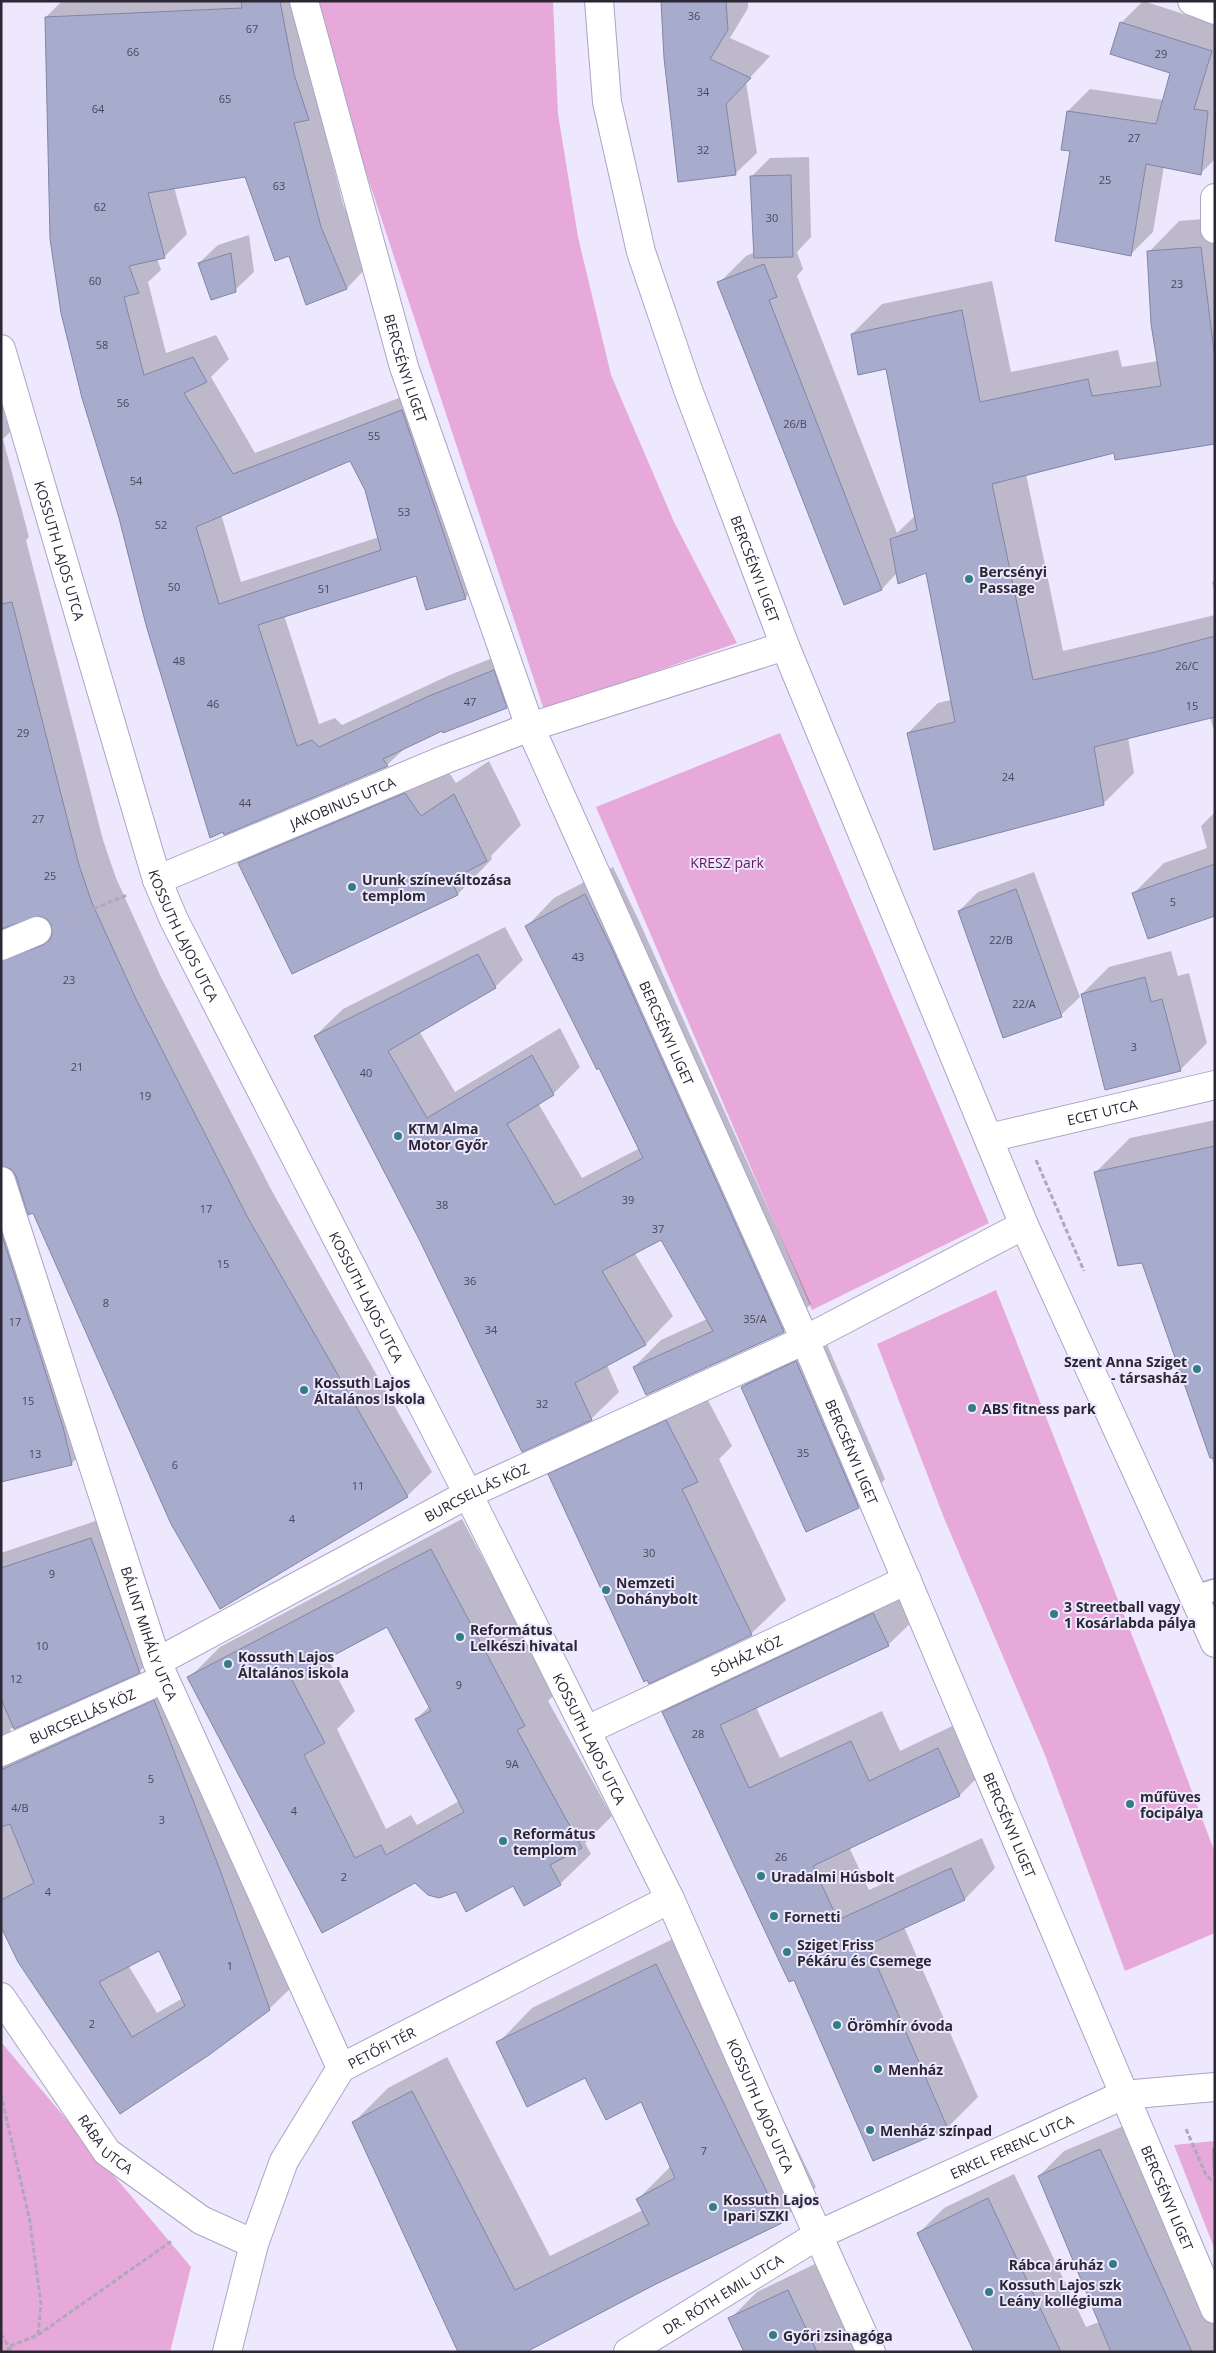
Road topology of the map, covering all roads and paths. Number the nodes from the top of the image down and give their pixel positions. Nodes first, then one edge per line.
1 (304, 1) edge
2 (599, 1) edge
3 (1192, 1) edge
4 (1215, 10) edge
5 (1215, 198) edge
6 (1215, 229) edge
7 (1, 350) edge
8 (785, 646) junction
9 (530, 727) junction
10 (157, 880) junction
11 (37, 931) joint
12 (1, 946) edge
13 (1215, 1085) edge
14 (989, 1138) junction
15 (1034, 1154) dead end
16 (1, 1181) edge
17 (1024, 1225) junction
18 (1085, 1271) dead end
19 (805, 1340) junction
20 (468, 1494) junction
21 (907, 1580) junction
22 (1204, 1594) edge
23 (1213, 1638) edge
24 (160, 1670) junction
25 (587, 1730) junction
26 (1, 1752) edge
27 (670, 1899) junction
28 (1, 1997) edge
29 (340, 2068) junction
30 (1215, 2087) edge
31 (1, 2094) edge
32 (1123, 2095) junction
33 (1186, 2129) dead end
34 (1215, 2183) edge
35 (202, 2220) junction
36 (818, 2235) junction
37 (254, 2244) junction
38 (1215, 2309) edge
39 (1, 2334) edge
40 (38, 2335) junction
41 (10, 2346) junction
42 (6, 2352) edge
43 (12, 2352) edge
44 (227, 2352) edge
45 (628, 2352) edge
46 (871, 2352) edge

1 - 9 street, BERCSÉNYI LIGET
2 - 8 street, BERCSÉNYI LIGET
3 - 4 street
5 - 6 street
7 - 10 street, KOSSUTH LAJOS UTCA
8 - 9 street
8 - 14 street, BERCSÉNYI LIGET
9 - 10 street, JAKOBINUS UTCA
9 - 19 street, BERCSÉNYI LIGET
10 - 11 path
10 - 20 street, KOSSUTH LAJOS UTCA
11 - 12 street
13 - 14 street, ECET UTCA
14 - 17 street, BERCSÉNYI LIGET
15 - 18 path
16 - 24 street, BÁLINT MIHÁLY UTCA
17 - 19 street
17 - 22 street, BERCSÉNYI LIGET
19 - 20 street, BURCSELLÁS KÖZ
19 - 21 street, BERCSÉNYI LIGET
20 - 24 street, BURCSELLÁS KÖZ
20 - 25 street, KOSSUTH LAJOS UTCA
21 - 25 street, SÓHÁZ KÖZ
21 - 32 street, BERCSÉNYI LIGET
22 - 23 street, BERCSÉNYI LIGET
24 - 26 street, BURCSELLÁS KÖZ
24 - 29 street, BÁLINT MIHÁLY UTCA
25 - 27 street, KOSSUTH LAJOS UTCA
27 - 29 street, PETŐFI TÉR
27 - 36 street, KOSSUTH LAJOS UTCA
28 - 35 street, RÁBA UTCA
29 - 37 street, PETŐFI TÉR
30 - 32 street, ERKEL FERENC UTCA
31 - 40 path
32 - 36 street, ERKEL FERENC UTCA
32 - 38 street, BERCSÉNYI LIGET
33 - 34 path
35 - 37 street, RÁBA UTCA
35 - 40 path
36 - 45 street, DR. RÓTH EMIL UTCA
36 - 46 street, KOSSUTH LAJOS UTCA
37 - 44 street, PETŐFI TÉR
39 - 41 path
40 - 41 path
41 - 42 path
41 - 43 path

